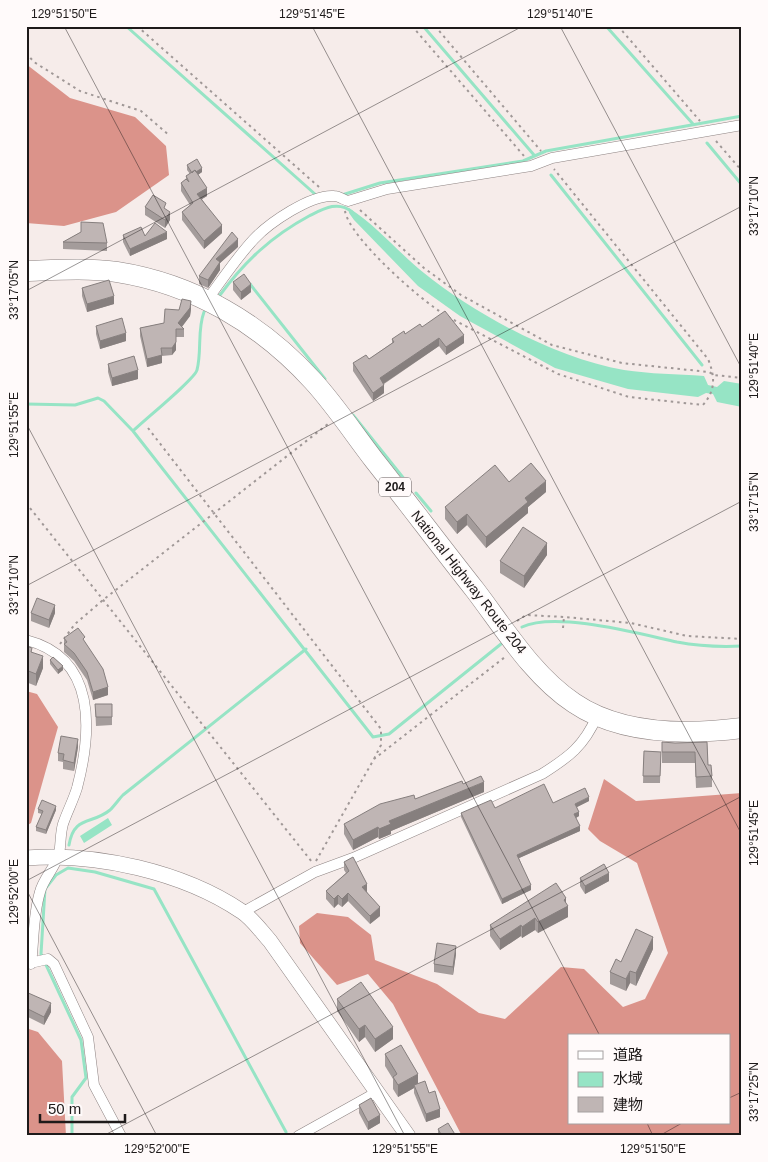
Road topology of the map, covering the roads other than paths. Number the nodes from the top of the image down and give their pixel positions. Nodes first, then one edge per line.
1 (742, 125) edge
2 (26, 271) edge
3 (207, 300) junction
4 (26, 640) edge
5 (597, 716) junction
6 (742, 728) edge
7 (58, 856) junction
8 (26, 858) edge
9 (243, 912) junction
10 (36, 962) edge
11 (377, 1092) junction
12 (122, 1136) edge
13 (298, 1136) edge
14 (408, 1136) edge

1 - 3 street
2 - 3 highway, National Highway Route 204 / 204
3 - 5 highway, National Highway Route 204 / 204
4 - 7 street
5 - 6 highway, National Highway Route 204 / 204
5 - 9 street
7 - 8 street
7 - 9 street
7 - 10 street
9 - 11 street
10 - 12 street
11 - 13 street
11 - 14 street

